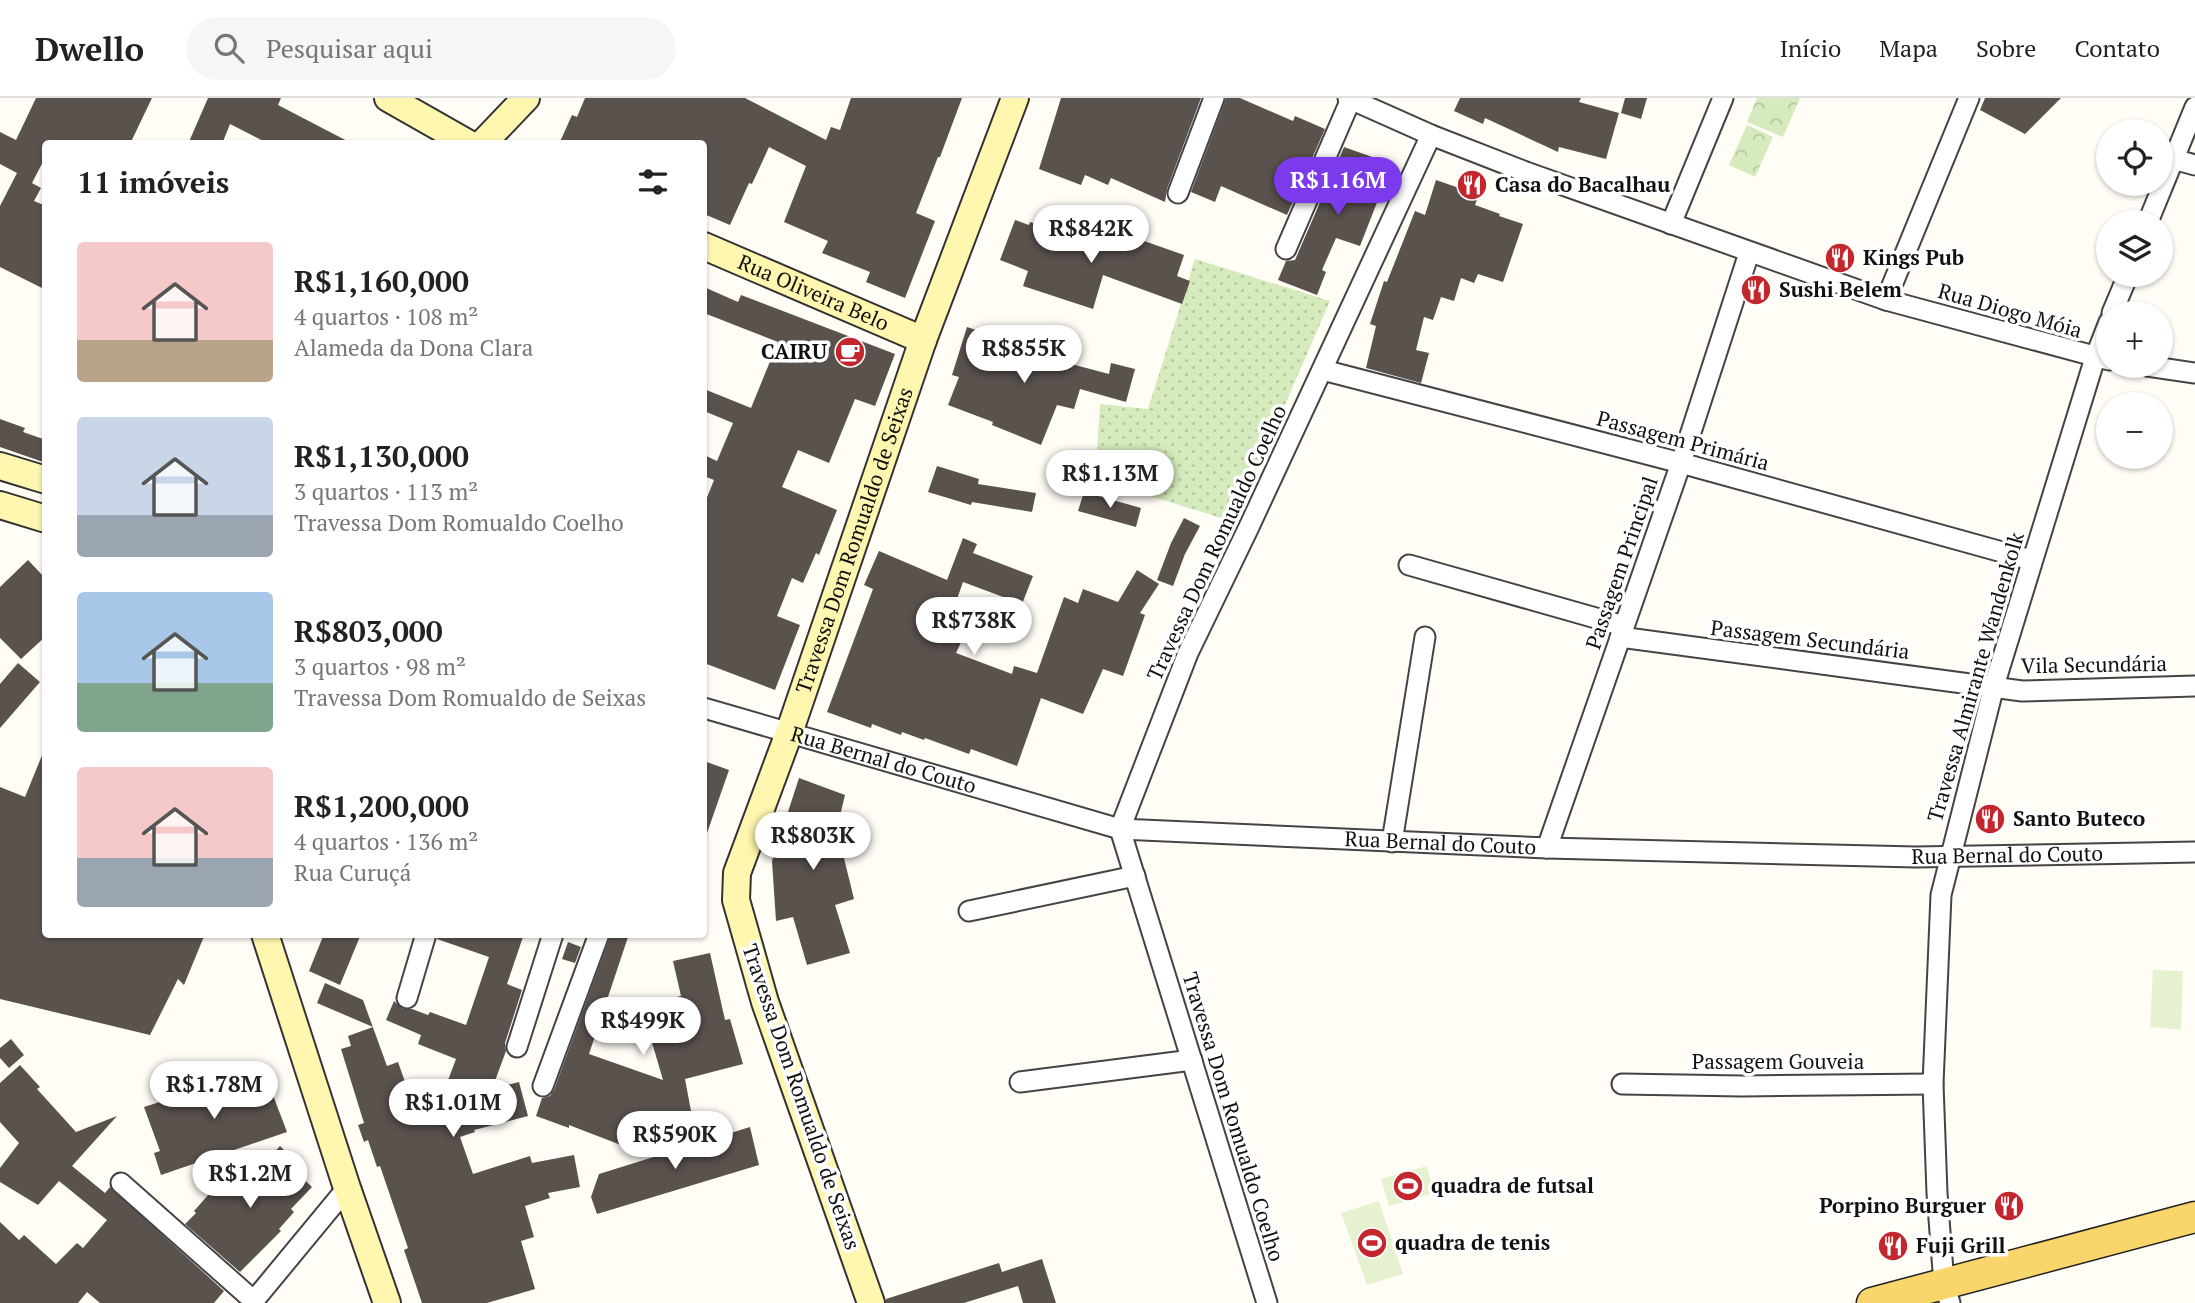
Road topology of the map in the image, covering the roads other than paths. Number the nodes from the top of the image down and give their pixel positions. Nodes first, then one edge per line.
1 (388, 98) edge
2 (526, 98) edge
3 (1015, 98) edge
4 (1214, 98) edge
5 (1723, 98) edge
6 (1969, 98) edge
7 (1350, 99) edge
8 (2195, 107) edge
9 (1431, 135) junction
10 (462, 140) edge
11 (486, 140) edge
12 (2173, 159) joint
13 (2195, 165) edge
14 (1178, 193) dead end
15 (1671, 224) junction
16 (707, 247) edge
17 (1286, 249) dead end
18 (1749, 253) junction
19 (1886, 300) junction
20 (923, 340) junction
21 (2096, 357) edge
22 (1323, 370) junction
23 (2173, 370) edge
24 (2195, 373) edge
25 (2096, 376) edge
26 (1681, 463) junction
27 (0, 466) edge
28 (42, 479) edge
29 (0, 505) edge
30 (42, 518) edge
31 (2031, 560) junction
32 (1409, 565) dead end
33 (1622, 632) junction
34 (1425, 637) dead end
35 (1994, 686) junction
36 (2195, 686) edge
37 (707, 709) edge
38 (789, 733) junction
39 (1120, 830) junction
40 (1392, 842) junction
41 (1547, 848) junction
42 (2195, 852) edge
43 (1950, 858) junction
44 (1135, 876) junction
45 (969, 911) dead end
46 (266, 938) edge
47 (425, 938) edge
48 (552, 938) edge
49 (598, 938) edge
50 (407, 998) dead end
51 (517, 1047) dead end
52 (1192, 1060) junction
53 (1020, 1082) dead end
54 (1622, 1084) dead end
55 (1933, 1084) junction
56 (543, 1086) dead end
57 (121, 1183) dead end
58 (347, 1188) junction
59 (2195, 1217) edge
60 (1947, 1293) edge
61 (253, 1302) edge
62 (387, 1303) edge
63 (871, 1303) edge
64 (1267, 1303) edge
65 (1872, 1303) edge

1 - 10 street
2 - 11 street
3 - 20 street, Travessa Dom Romualdo de Seixas
4 - 14 street
5 - 15 street
6 - 19 street
7 - 9 street, Rua Diogo Móia
7 - 17 street
8 - 12 street
9 - 15 street, Rua Diogo Móia
9 - 22 street, Travessa Dom Romualdo Coelho
12 - 13 street
15 - 18 street, Rua Diogo Móia
16 - 20 street, Rua Oliveira Belo
18 - 19 street, Rua Diogo Móia
18 - 26 street, Passagem Principal
19 - 21 street, Rua Diogo Móia
20 - 38 street, Travessa Dom Romualdo de Seixas
22 - 26 street, Passagem Primária
22 - 39 street, Travessa Dom Romualdo Coelho
23 - 24 street
25 - 31 street, Travessa Almirante Wandenkolk
26 - 31 street, Passagem Primária
26 - 33 street, Passagem Principal
27 - 28 street
29 - 30 street
31 - 35 street, Travessa Almirante Wandenkolk
32 - 33 street, Passagem Secundária
33 - 35 street, Passagem Secundária
33 - 41 street, Passagem Principal
34 - 40 street
35 - 36 street, Vila Secundária
35 - 43 street, Travessa Almirante Wandenkolk
37 - 38 street, Rua Bernal do Couto
38 - 39 street, Rua Bernal do Couto
38 - 63 street, Travessa Dom Romualdo de Seixas
39 - 40 street, Rua Bernal do Couto
39 - 44 street, Travessa Dom Romualdo Coelho
40 - 41 street, Rua Bernal do Couto
41 - 43 street, Rua Bernal do Couto
42 - 43 street, Rua Bernal do Couto
43 - 55 street, Travessa Almirante Wandenkolk
44 - 45 street
44 - 52 street, Travessa Dom Romualdo Coelho
46 - 58 street
47 - 50 street
48 - 51 street
49 - 56 street
52 - 53 street
52 - 64 street, Travessa Dom Romualdo Coelho
54 - 55 street, Passagem Gouveia
55 - 60 street, Travessa Almirante Wandenkolk
57 - 61 street
58 - 61 street
58 - 62 street
59 - 60 main road
60 - 65 main road

